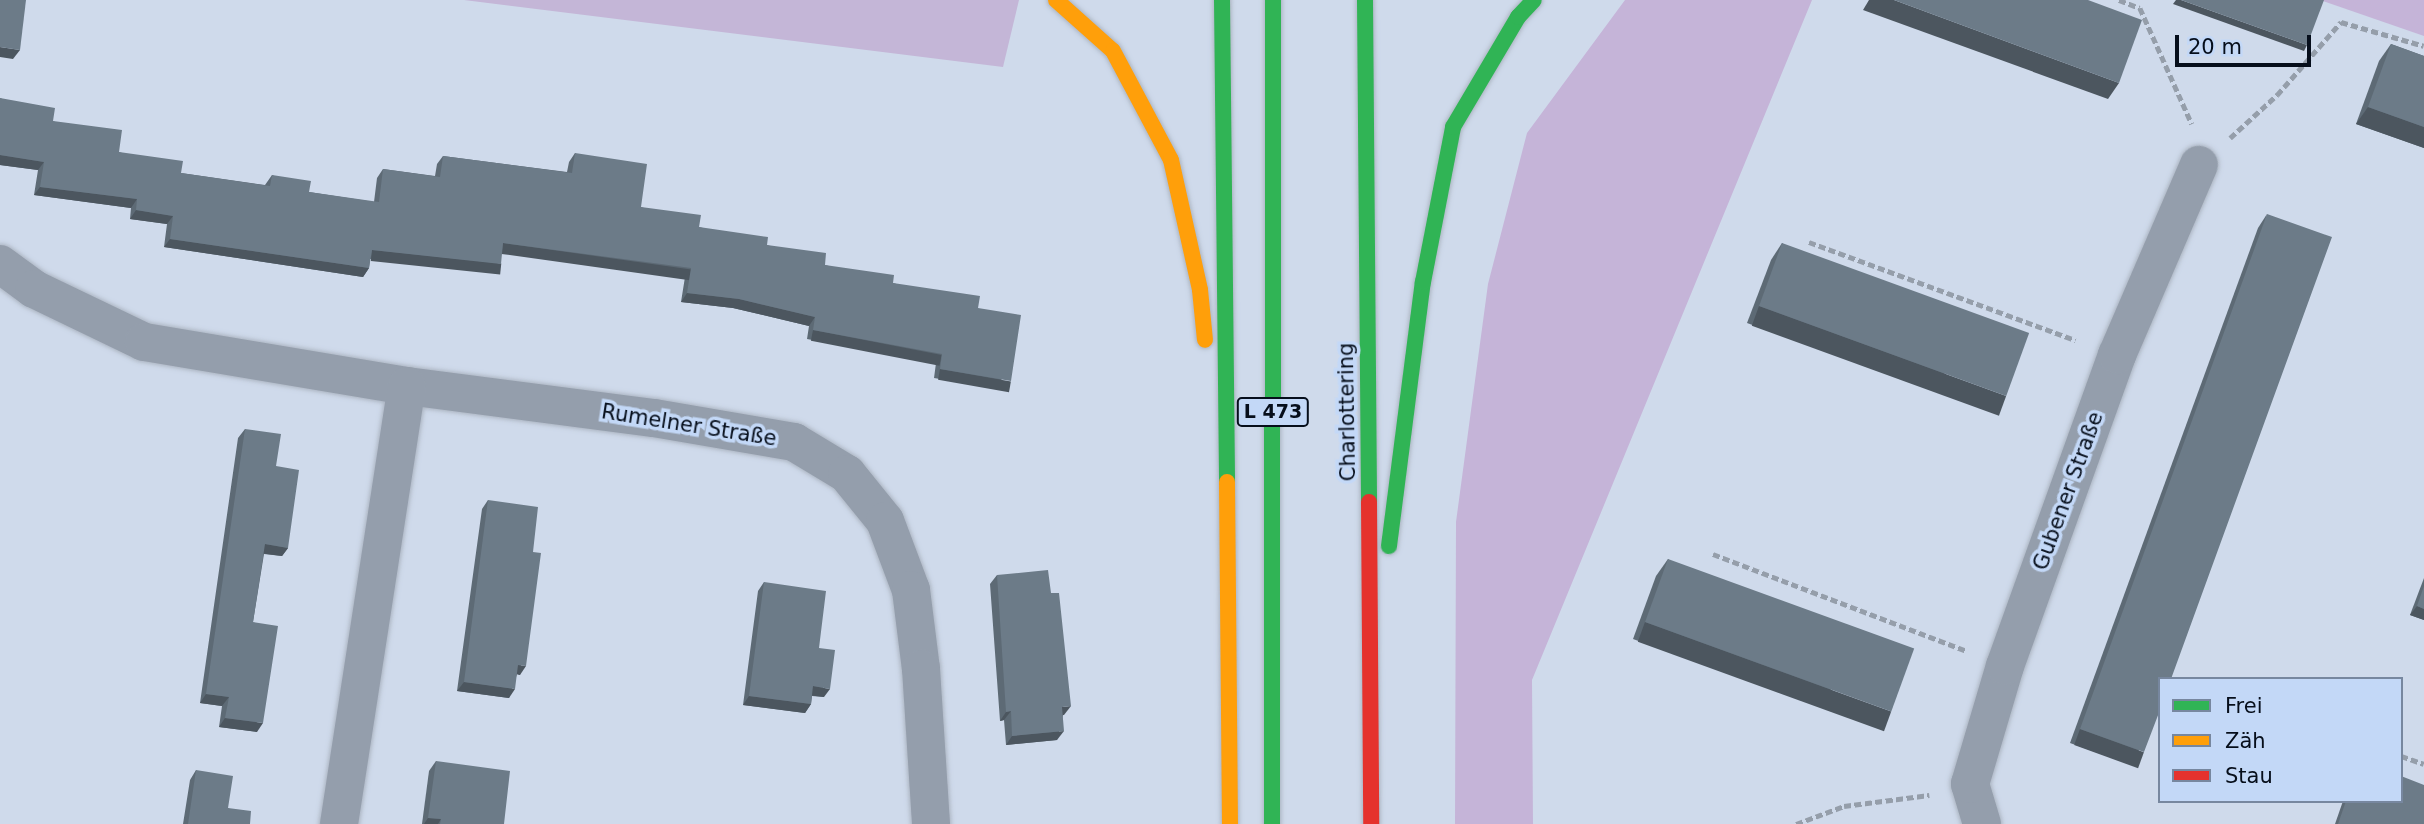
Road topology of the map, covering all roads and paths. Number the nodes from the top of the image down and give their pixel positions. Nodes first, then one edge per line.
1 (1056, 0) edge
2 (1222, 0) edge
3 (1273, 0) edge
4 (1365, 0) edge
5 (1534, 0) edge
6 (2119, 0) edge
7 (2424, 46) edge
8 (2199, 165) junction
9 (1809, 242) dead end
10 (0, 264) edge
11 (2116, 355) junction
12 (407, 386) junction
13 (1713, 554) dead end
14 (1230, 589) junction
15 (2005, 666) junction
16 (1371, 694) junction
17 (2403, 757) edge
18 (2424, 764) edge
19 (1970, 784) junction
20 (339, 824) edge
21 (931, 824) edge
22 (1230, 824) edge
23 (1272, 824) edge
24 (1371, 824) edge
25 (1796, 824) edge
26 (1982, 824) edge

1 - 14 highway
2 - 14 highway
3 - 23 highway, L 473
4 - 16 highway, Charlottering
5 - 16 highway
6 - 8 path
7 - 8 path
8 - 11 street, Gubener Straße
9 - 11 path
10 - 12 street, Rumelner Straße
11 - 15 street, Gubener Straße
12 - 20 street
12 - 21 street, Rumelner Straße
13 - 15 path
14 - 22 highway
15 - 19 street, Gubener Straße
16 - 24 highway, Charlottering
17 - 18 path
19 - 25 path
19 - 26 street

